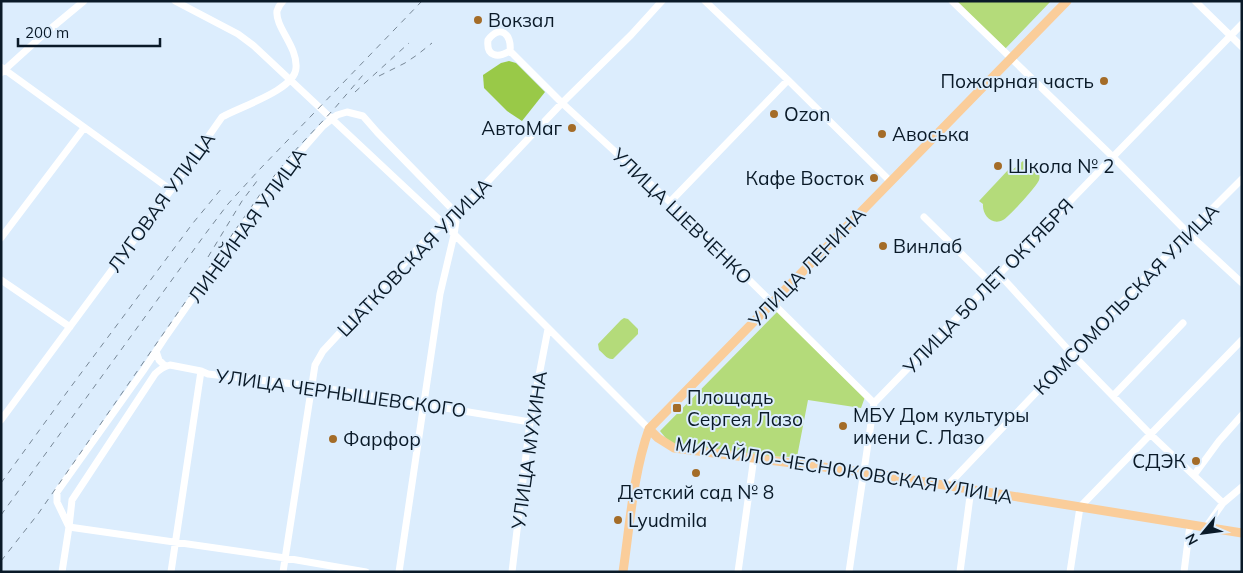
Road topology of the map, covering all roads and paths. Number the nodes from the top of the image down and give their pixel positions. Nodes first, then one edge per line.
1 (84, 1) edge
2 (175, 1) edge
3 (283, 1) edge
4 (662, 1) edge
5 (705, 1) edge
6 (952, 1) edge
7 (1067, 1) edge
8 (1195, 1) edge
9 (1242, 24) edge
10 (1230, 36) junction
11 (1242, 47) edge
12 (510, 51) dead end
13 (1011, 59) junction
14 (3, 70) edge
15 (788, 80) junction
16 (562, 103) junction
17 (84, 128) junction
18 (1113, 157) junction
19 (1242, 178) edge
20 (890, 181) junction
21 (171, 190) junction
22 (670, 202) junction
23 (457, 214) junction
24 (924, 217) dead end
25 (444, 224) junction
26 (1188, 233) junction
27 (454, 235) junction
28 (1, 238) edge
29 (1000, 274) junction
30 (1, 280) edge
31 (991, 283) junction
32 (1242, 283) edge
33 (772, 302) junction
34 (1183, 323) dead end
35 (70, 327) junction
36 (548, 329) junction
37 (1242, 340) edge
38 (156, 351) junction
39 (1073, 355) junction
40 (165, 366) junction
41 (146, 367) junction
42 (201, 371) junction
43 (312, 386) junction
44 (1113, 396) junction
45 (874, 403) junction
46 (424, 405) junction
47 (1242, 415) edge
48 (1, 420) edge
49 (530, 422) junction
50 (649, 429) junction
51 (1150, 434) junction
52 (754, 457) junction
53 (863, 472) junction
54 (1194, 476) junction
55 (948, 485) junction
56 (1242, 487) edge
57 (971, 489) junction
58 (1223, 503) junction
59 (1080, 506) junction
60 (1190, 525) junction
61 (69, 527) junction
62 (1206, 527) junction
63 (1242, 533) edge
64 (175, 543) junction
65 (285, 558) junction
66 (62, 572) edge
67 (171, 572) edge
68 (283, 572) edge
69 (366, 572) edge
70 (400, 572) edge
71 (512, 572) edge
72 (623, 572) edge
73 (738, 572) edge
74 (848, 572) edge
75 (960, 572) edge
76 (1070, 572) edge
77 (1184, 572) edge

1 - 14 street
2 - 25 street, МИХАЙЛО-ЧЕСНОКОВСКАЯ УЛИЦА
3 - 21 street, ЛУГОВАЯ УЛИЦА
4 - 16 street, ШАТКОВСКАЯ УЛИЦА
5 - 15 street
6 - 13 street
7 - 13 main road, УЛИЦА ЛЕНИНА
8 - 10 street
9 - 10 street, УЛИЦА 50 ЛЕТ ОКТЯБРЯ
10 - 11 street
10 - 18 street, УЛИЦА 50 ЛЕТ ОКТЯБРЯ
12 - 16 street, УЛИЦА ШЕВЧЕНКО
13 - 18 street
13 - 20 main road, УЛИЦА ЛЕНИНА
14 - 17 street
15 - 20 street
15 - 22 street
16 - 22 street, УЛИЦА ШЕВЧЕНКО
16 - 23 street, ШАТКОВСКАЯ УЛИЦА
17 - 21 street
17 - 28 street
18 - 26 street
18 - 29 street, УЛИЦА 50 ЛЕТ ОКТЯБРЯ
19 - 26 street, КОМСОМОЛЬСКАЯ УЛИЦА
20 - 33 main road, УЛИЦА ЛЕНИНА
21 - 35 street, ЛУГОВАЯ УЛИЦА
22 - 33 street, УЛИЦА ШЕВЧЕНКО
23 - 25 street, ШАТКОВСКАЯ УЛИЦА
23 - 27 street
23 - 38 street, ЛИНЕЙНАЯ УЛИЦА
24 - 31 street
25 - 27 street, МИХАЙЛО-ЧЕСНОКОВСКАЯ УЛИЦА
25 - 43 street, ШАТКОВСКАЯ УЛИЦА
26 - 32 street
26 - 39 street, КОМСОМОЛЬСКАЯ УЛИЦА
27 - 36 street, МИХАЙЛО-ЧЕСНОКОВСКАЯ УЛИЦА
27 - 46 street
29 - 31 street, УЛИЦА 50 ЛЕТ ОКТЯБРЯ
29 - 39 street
30 - 35 street
31 - 45 street, УЛИЦА 50 ЛЕТ ОКТЯБРЯ
33 - 45 street, УЛИЦА ШЕВЧЕНКО
33 - 50 main road, УЛИЦА ЛЕНИНА
34 - 44 street
35 - 48 street, ЛУГОВАЯ УЛИЦА
36 - 49 street, УЛИЦА МУХИНА
36 - 50 street, МИХАЙЛО-ЧЕСНОКОВСКАЯ УЛИЦА
37 - 51 street
38 - 40 street
38 - 41 street, ЛИНЕЙНАЯ УЛИЦА
39 - 44 street
39 - 55 street, КОМСОМОЛЬСКАЯ УЛИЦА
40 - 41 street, УЛИЦА ЧЕРНЫШЕВСКОГО
40 - 42 street, УЛИЦА ЧЕРНЫШЕВСКОГО
40 - 61 street
41 - 61 street, ЛИНЕЙНАЯ УЛИЦА
42 - 43 street, УЛИЦА ЧЕРНЫШЕВСКОГО
42 - 64 street
43 - 46 street, УЛИЦА ЧЕРНЫШЕВСКОГО
43 - 65 street, ШАТКОВСКАЯ УЛИЦА
44 - 51 street
45 - 53 street
46 - 49 street, УЛИЦА ЧЕРНЫШЕВСКОГО
46 - 70 street
47 - 54 street
49 - 71 street, УЛИЦА МУХИНА
50 - 52 main road, МИХАЙЛО-ЧЕСНОКОВСКАЯ УЛИЦА
50 - 72 main road, УЛИЦА ЛЕНИНА
51 - 54 street
51 - 59 street
52 - 53 main road, МИХАЙЛО-ЧЕСНОКОВСКАЯ УЛИЦА
52 - 73 street
53 - 55 main road, МИХАЙЛО-ЧЕСНОКОВСКАЯ УЛИЦА
53 - 74 street
54 - 58 street
55 - 57 main road, МИХАЙЛО-ЧЕСНОКОВСКАЯ УЛИЦА
56 - 58 street
57 - 59 main road, МИХАЙЛО-ЧЕСНОКОВСКАЯ УЛИЦА
57 - 75 street
58 - 62 street
59 - 60 main road, МИХАЙЛО-ЧЕСНОКОВСКАЯ УЛИЦА
59 - 76 street
60 - 62 main road, МИХАЙЛО-ЧЕСНОКОВСКАЯ УЛИЦА
60 - 77 street
61 - 64 street
61 - 66 street
62 - 63 main road, МИХАЙЛО-ЧЕСНОКОВСКАЯ УЛИЦА
64 - 65 street
64 - 67 street
65 - 68 street, ШАТКОВСКАЯ УЛИЦА
65 - 69 street

